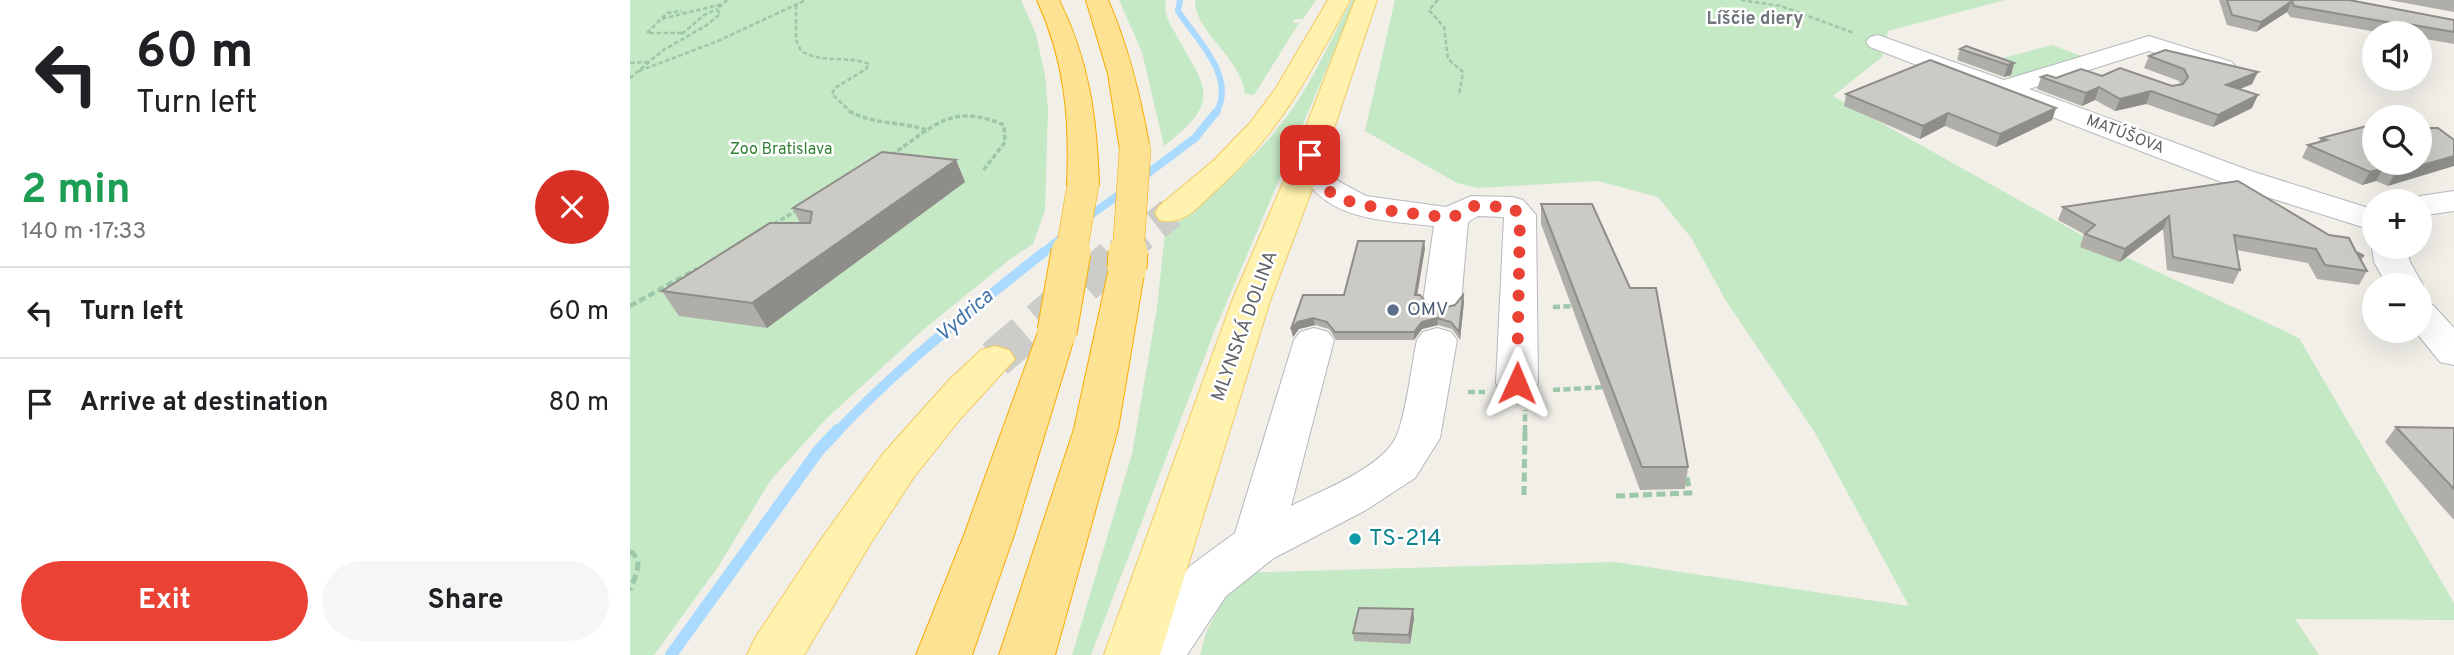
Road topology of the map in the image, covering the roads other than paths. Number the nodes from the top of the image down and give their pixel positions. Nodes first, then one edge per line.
1 (1048, 0) edge
2 (1097, 0) edge
3 (1339, 0) edge
4 (1366, 0) edge
5 (1878, 42) road end
6 (2092, 61) junction
7 (2223, 67) edge
8 (2130, 74) edge
9 (2003, 89) junction
10 (1310, 155) junction
11 (2454, 201) edge
12 (2432, 204) edge
13 (1171, 213) tunnel mouth
14 (2362, 217) edge
15 (1452, 218) junction
16 (2432, 327) edge
17 (1314, 340) dead end
18 (2454, 353) edge
19 (995, 359) tunnel mouth
20 (1519, 392) road end
21 (989, 536) junction
22 (1256, 544) junction
23 (775, 655) edge
24 (918, 655) edge
25 (944, 655) edge
26 (1027, 655) edge
27 (1132, 655) edge
28 (1157, 655) edge

1 - 21 highway, bridge
2 - 26 highway, bridge
3 - 13 main road
4 - 10 main road, MLYNSKÁ DOLINA
5 - 9 street, MATÚŠOVA
6 - 7 street
6 - 8 street
6 - 9 street
9 - 14 street, MATÚŠOVA
10 - 15 street
10 - 27 main road, MLYNSKÁ DOLINA
11 - 12 street
15 - 20 street
15 - 22 street
16 - 18 street
17 - 22 street
19 - 23 main road
21 - 24 highway
21 - 25 highway
22 - 28 street

